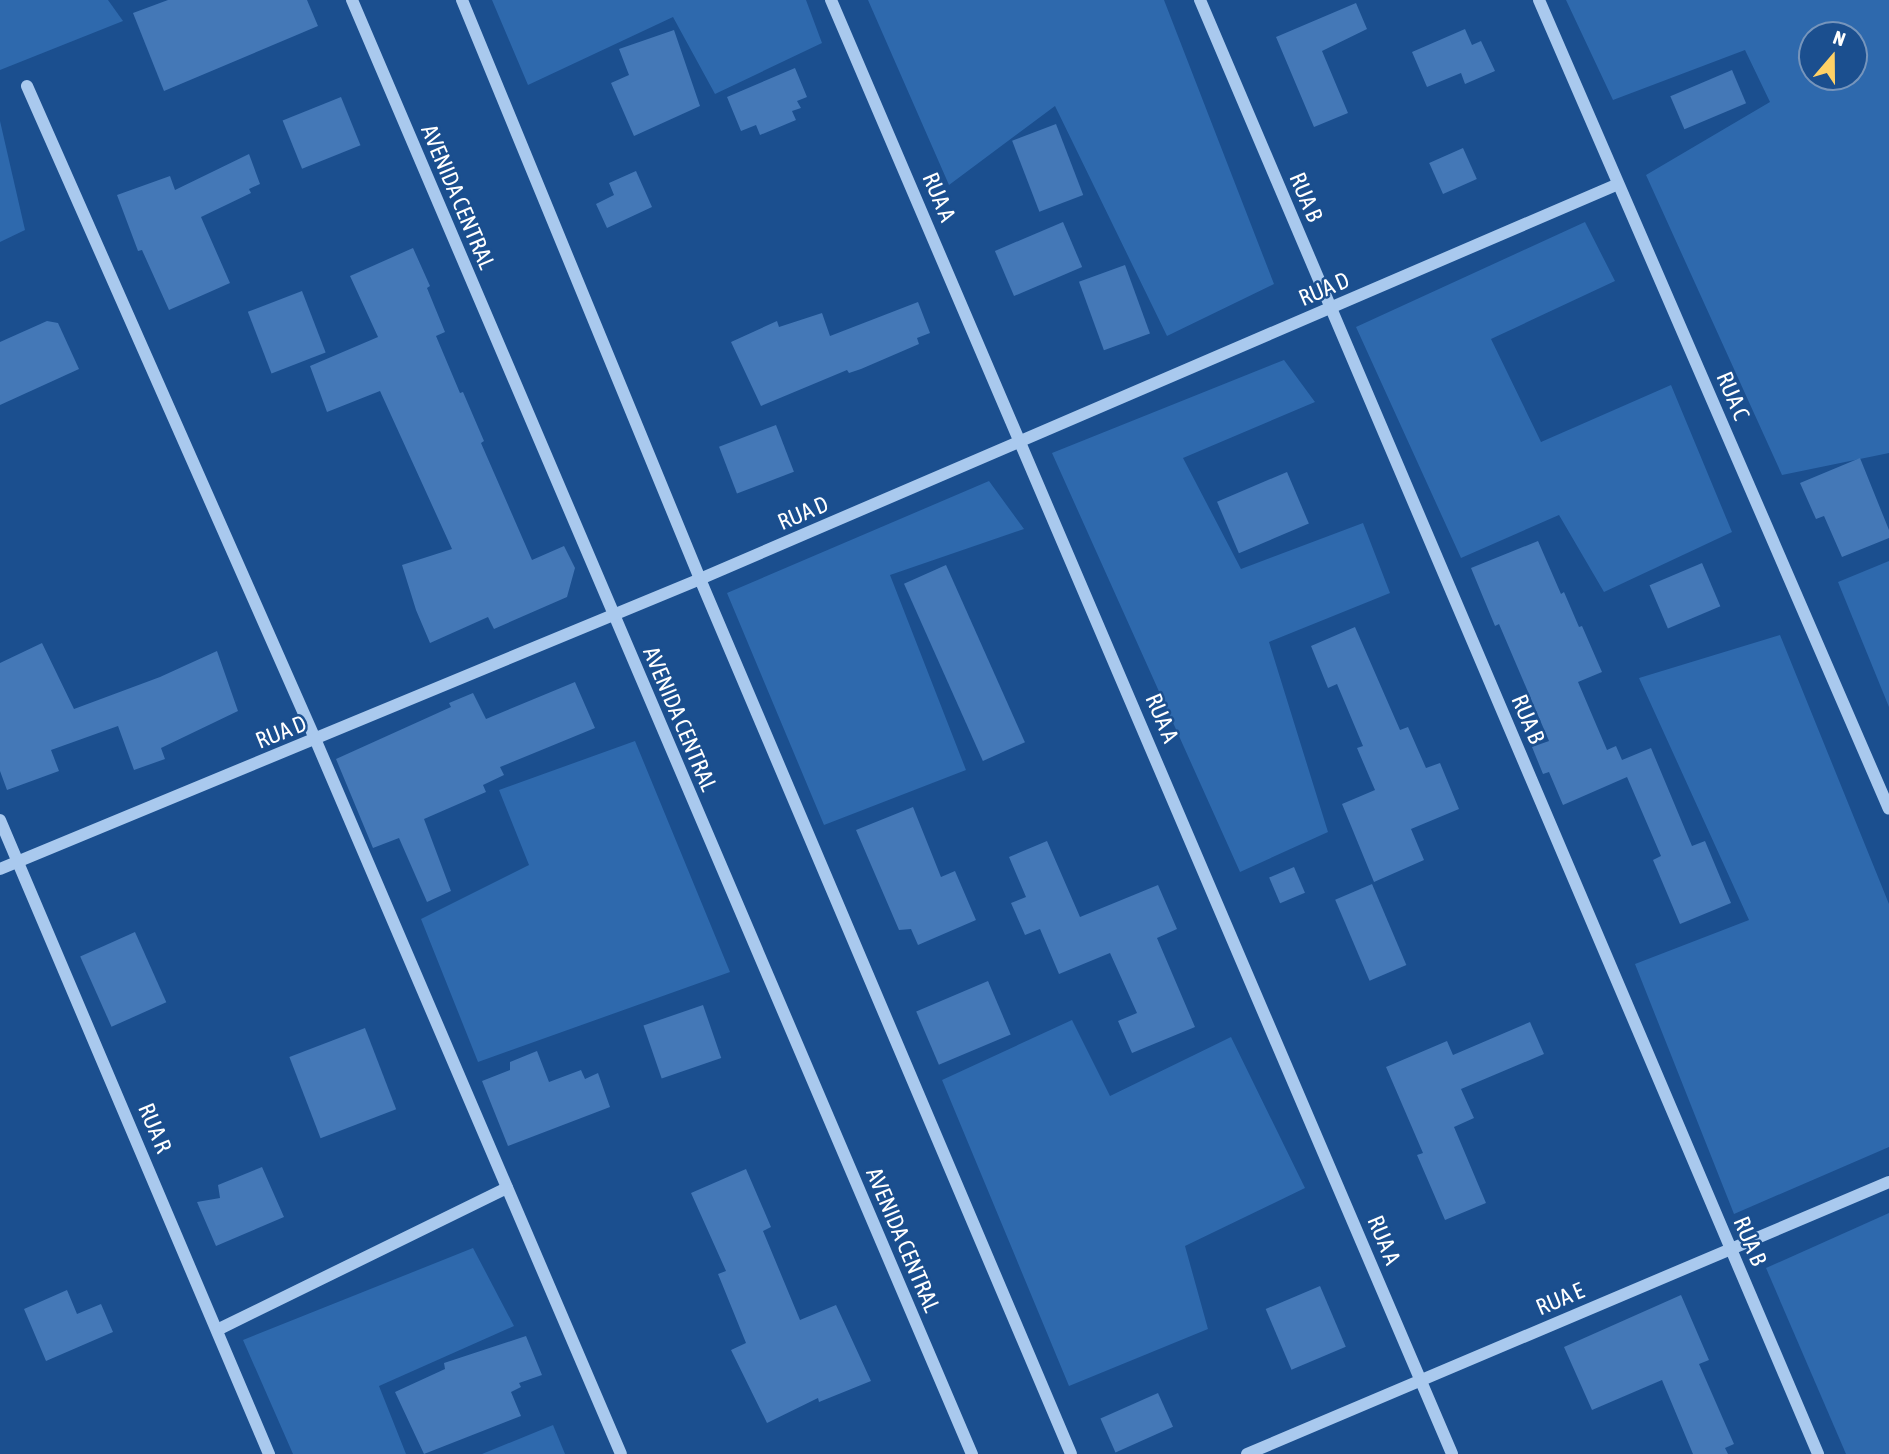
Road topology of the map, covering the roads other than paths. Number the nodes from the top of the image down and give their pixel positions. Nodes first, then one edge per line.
1 (352, 0) edge
2 (462, 0) edge
3 (831, 0) edge
4 (1200, 0) edge
5 (1539, 0) edge
6 (27, 86) dead end
7 (1618, 184) junction
8 (1331, 309) junction
9 (1022, 443) junction
10 (699, 579) junction
11 (611, 613) junction
12 (316, 741) junction
13 (1889, 809) edge
14 (0, 820) edge
15 (19, 861) junction
16 (0, 869) edge
17 (1889, 1182) edge
18 (507, 1188) junction
19 (1731, 1249) junction
20 (216, 1330) junction
21 (1421, 1381) junction
22 (269, 1454) edge
23 (621, 1454) edge
24 (972, 1454) edge
25 (1071, 1454) edge
26 (1247, 1454) edge
27 (1452, 1454) edge
28 (1818, 1454) edge

1 - 11 street, AVENIDA CENTRAL
2 - 10 street
3 - 9 street, RUA A
4 - 8 street, RUA B
5 - 7 street, RUA C
6 - 12 street
7 - 8 street, RUA D
7 - 13 street, RUA C
8 - 9 street, RUA D
8 - 19 street, RUA B
9 - 10 street, RUA D
9 - 21 street, RUA A
10 - 11 street, RUA D
10 - 25 street
11 - 12 street, RUA D
11 - 24 street, AVENIDA CENTRAL
12 - 15 street, RUA D
12 - 18 street
14 - 15 street, RUA R
15 - 16 street, RUA D
15 - 20 street, RUA R
17 - 19 street, RUA E
18 - 20 street
18 - 23 street
19 - 21 street, RUA E
19 - 28 street, RUA B
20 - 22 street, RUA R
21 - 26 street, RUA E
21 - 27 street, RUA A

